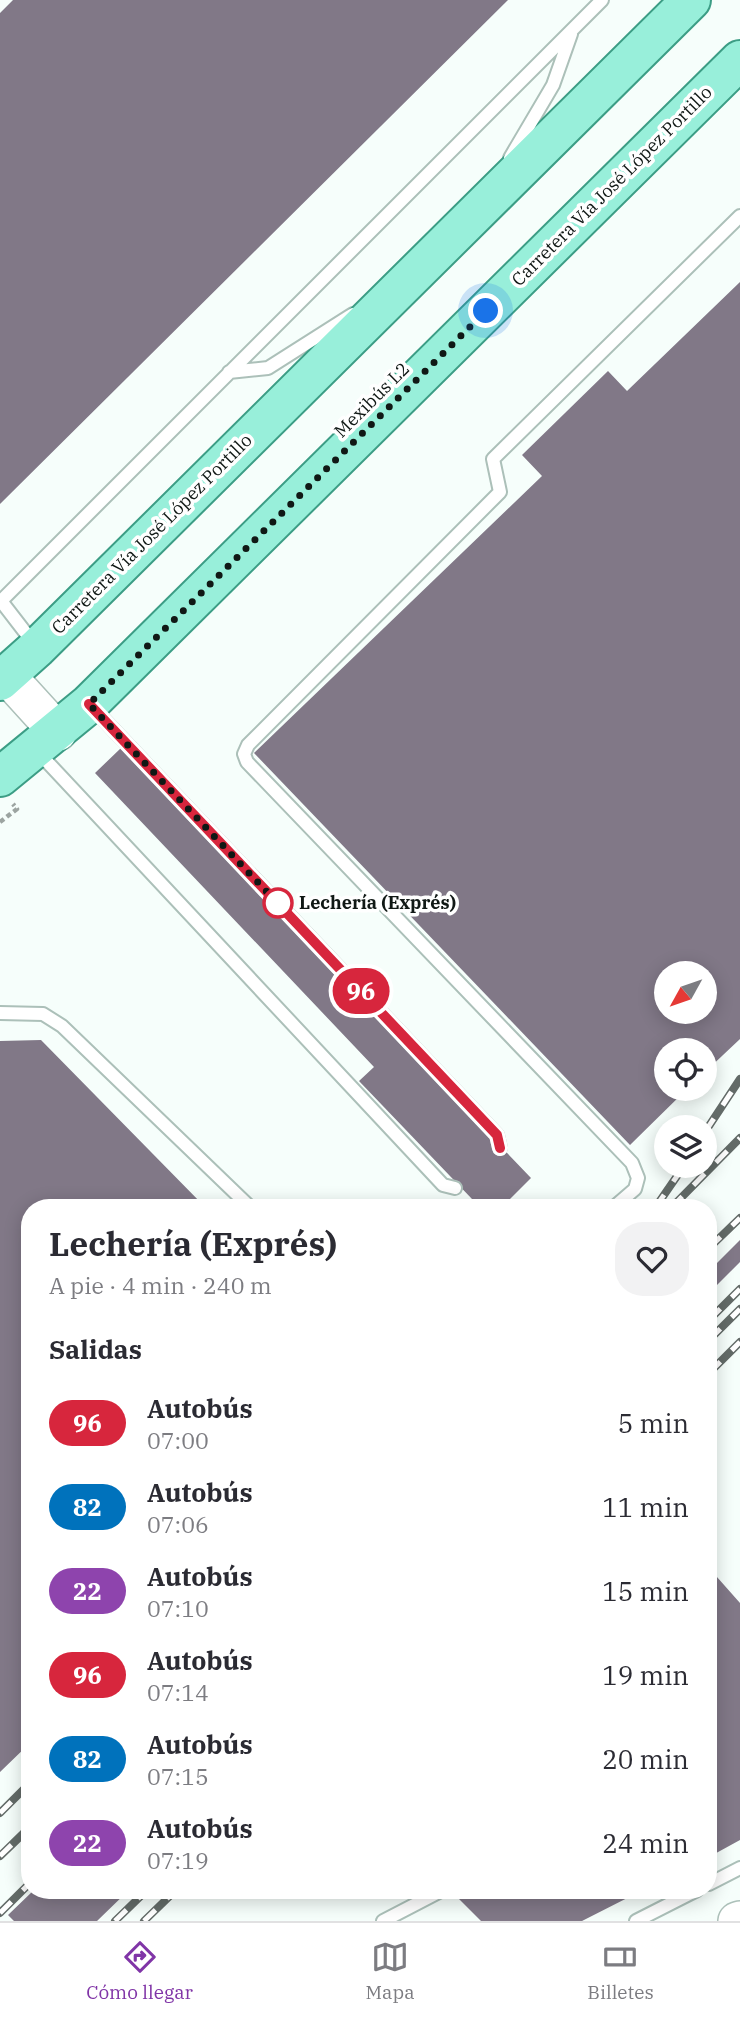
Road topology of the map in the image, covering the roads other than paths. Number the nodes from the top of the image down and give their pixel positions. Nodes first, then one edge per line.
1 (602, 0) edge
2 (691, 0) edge
3 (572, 30) junction
4 (740, 60) edge
5 (533, 176) dead end
6 (486, 203) junction
7 (740, 216) edge
8 (399, 289) junction
9 (229, 373) junction
10 (0, 601) edge
11 (37, 648) junction
12 (8, 684) edge
13 (54, 724) junction
14 (8, 793) edge
15 (0, 1013) edge
16 (500, 1148) dead end
17 (455, 1188) dead end
18 (242, 1199) edge
19 (623, 1199) edge
20 (740, 1868) edge
21 (717, 1880) edge
22 (425, 1899) edge
23 (679, 1899) edge
24 (383, 1921) edge
25 (635, 1921) edge

1 - 3 lane
2 - 6 main road, Carretera Vía José López Portillo
3 - 6 lane
3 - 9 lane
4 - 13 main road, Carretera Vía José López Portillo
5 - 12 lane
6 - 8 main road, Carretera Vía José López Portillo
7 - 19 lane
8 - 9 lane
8 - 11 main road, Carretera Vía José López Portillo
9 - 10 lane
10 - 11 lane
11 - 12 main road, Carretera Vía José López Portillo
12 - 13 main road
13 - 14 main road, Carretera Vía José López Portillo
13 - 16 lane
13 - 17 lane
15 - 18 lane
20 - 21 lane
22 - 24 lane
23 - 25 lane

